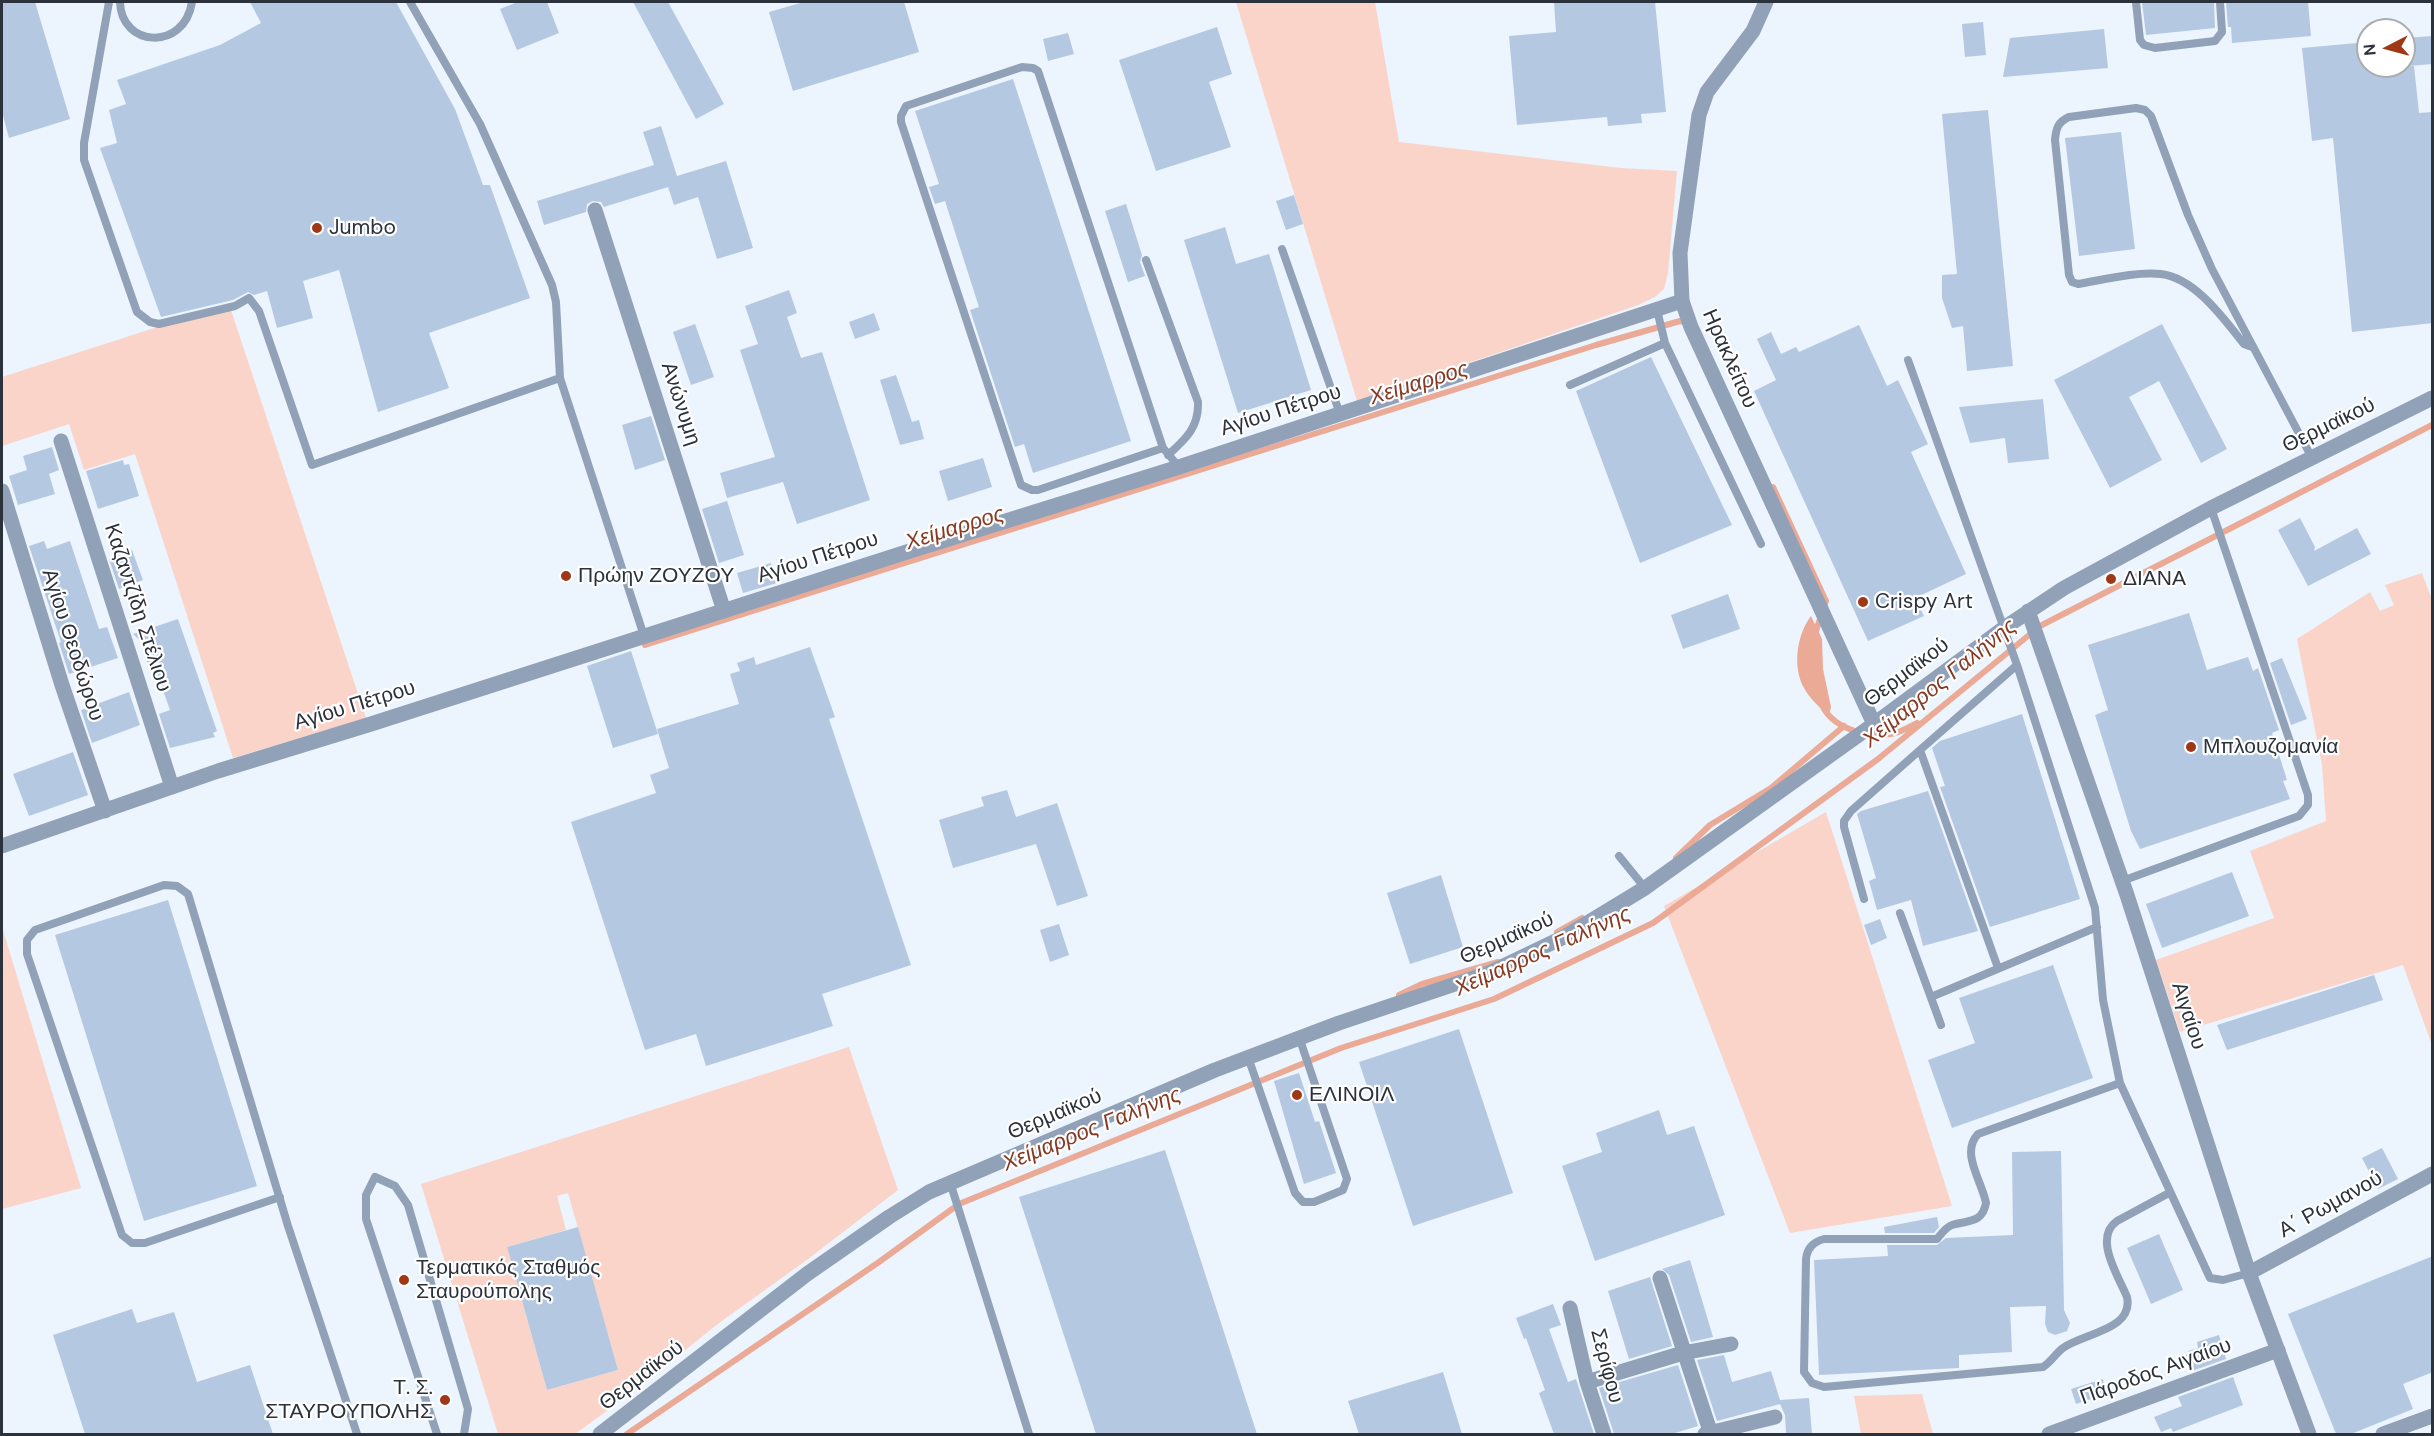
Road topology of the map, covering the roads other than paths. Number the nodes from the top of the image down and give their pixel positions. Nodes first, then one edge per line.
1 (109, 2) edge
2 (120, 2) edge
3 (192, 2) edge
4 (410, 2) edge
5 (1766, 2) edge
6 (2136, 2) edge
7 (2220, 2) edge
8 (595, 210) dead end
9 (1282, 249) dead end
10 (1146, 260) dead end
11 (1682, 302) junction
12 (1657, 310) junction
13 (1665, 343) junction
14 (2252, 347) junction
15 (1908, 360) dead end
16 (560, 378) junction
17 (1570, 385) dead end
18 (2433, 398) edge
19 (1340, 414) junction
20 (61, 441) dead end
21 (1170, 457) junction
22 (2312, 458) junction
23 (2, 491) edge
24 (2211, 507) junction
25 (1761, 544) dead end
26 (724, 610) junction
27 (2028, 611) junction
28 (2004, 628) junction
29 (644, 636) junction
30 (2018, 665) junction
31 (1874, 724) junction
32 (1920, 750) junction
33 (172, 787) junction
34 (105, 810) junction
35 (2, 846) edge
36 (1619, 856) dead end
37 (2122, 880) junction
38 (1645, 888) junction
39 (1864, 899) dead end
40 (1900, 913) dead end
41 (2097, 927) junction
42 (1998, 969) junction
43 (1931, 997) junction
44 (1941, 1025) dead end
45 (1299, 1037) junction
46 (1248, 1057) junction
47 (2120, 1083) junction
48 (2433, 1174) edge
49 (950, 1182) junction
50 (2169, 1193) junction
51 (280, 1197) junction
52 (2249, 1273) junction
53 (1660, 1278) dead end
54 (1570, 1308) dead end
55 (1731, 1344) dead end
56 (2278, 1350) junction
57 (1683, 1353) junction
58 (1587, 1382) junction
59 (2433, 1416) edge
60 (1775, 1417) dead end
61 (357, 1434) edge
62 (437, 1434) edge
63 (464, 1434) edge
64 (600, 1434) edge
65 (1029, 1434) edge
66 (1604, 1434) edge
67 (1709, 1434) edge
68 (2049, 1434) edge
69 (2309, 1434) edge
70 (2383, 1434) edge

1 - 16 lane
2 - 3 lane
4 - 16 lane
5 - 11 street, Ηρακλείτου
6 - 7 lane
8 - 26 street, Ανώνυμη
9 - 19 lane
10 - 21 lane
11 - 12 street, Αγίου Πέτρου
11 - 31 street, Ηρακλείτου
12 - 13 lane
12 - 19 street, Αγίου Πέτρου
13 - 17 lane
13 - 25 lane
14 - 14 lane
14 - 22 lane
15 - 28 lane
16 - 29 lane
18 - 22 street, Θερμαϊκού
19 - 21 street, Αγίου Πέτρου
20 - 33 street, Καζαντζίδη Στέλιου
21 - 21 lane
21 - 26 street, Αγίου Πέτρου
22 - 24 street, Θερμαϊκού
23 - 34 street, Αγίου Θεοδώρου
24 - 27 street, Θερμαϊκού
24 - 37 lane
26 - 29 street, Αγίου Πέτρου
27 - 28 street, Θερμαϊκού
27 - 37 street, Αιγαίου
28 - 30 lane
28 - 31 street, Θερμαϊκού
29 - 33 street, Αγίου Πέτρου
30 - 32 lane
30 - 41 lane
31 - 38 street, Θερμαϊκού
32 - 39 lane
32 - 42 lane
33 - 34 street, Αγίου Πέτρου
34 - 35 street, Αγίου Πέτρου
36 - 38 lane
37 - 52 street, Αιγαίου
38 - 45 street, Θερμαϊκού
40 - 43 lane
41 - 42 lane
41 - 47 lane
42 - 43 lane
43 - 44 lane
45 - 46 street, Θερμαϊκού
45 - 46 lane
46 - 49 street, Θερμαϊκού
47 - 50 lane
47 - 50 lane
48 - 52 street, Α΄ Ρωμανού
49 - 64 street, Θερμαϊκού
49 - 65 lane
50 - 52 lane
51 - 51 lane
51 - 61 lane
52 - 56 street, Αιγαίου
53 - 57 street
54 - 58 street, Σερίφου
55 - 57 street
56 - 68 street, Πάροδος Αιγαίου
56 - 69 street, Αιγαίου
57 - 58 street
57 - 67 street
58 - 66 street, Σερίφου
59 - 70 street
60 - 67 street
62 - 63 lane

